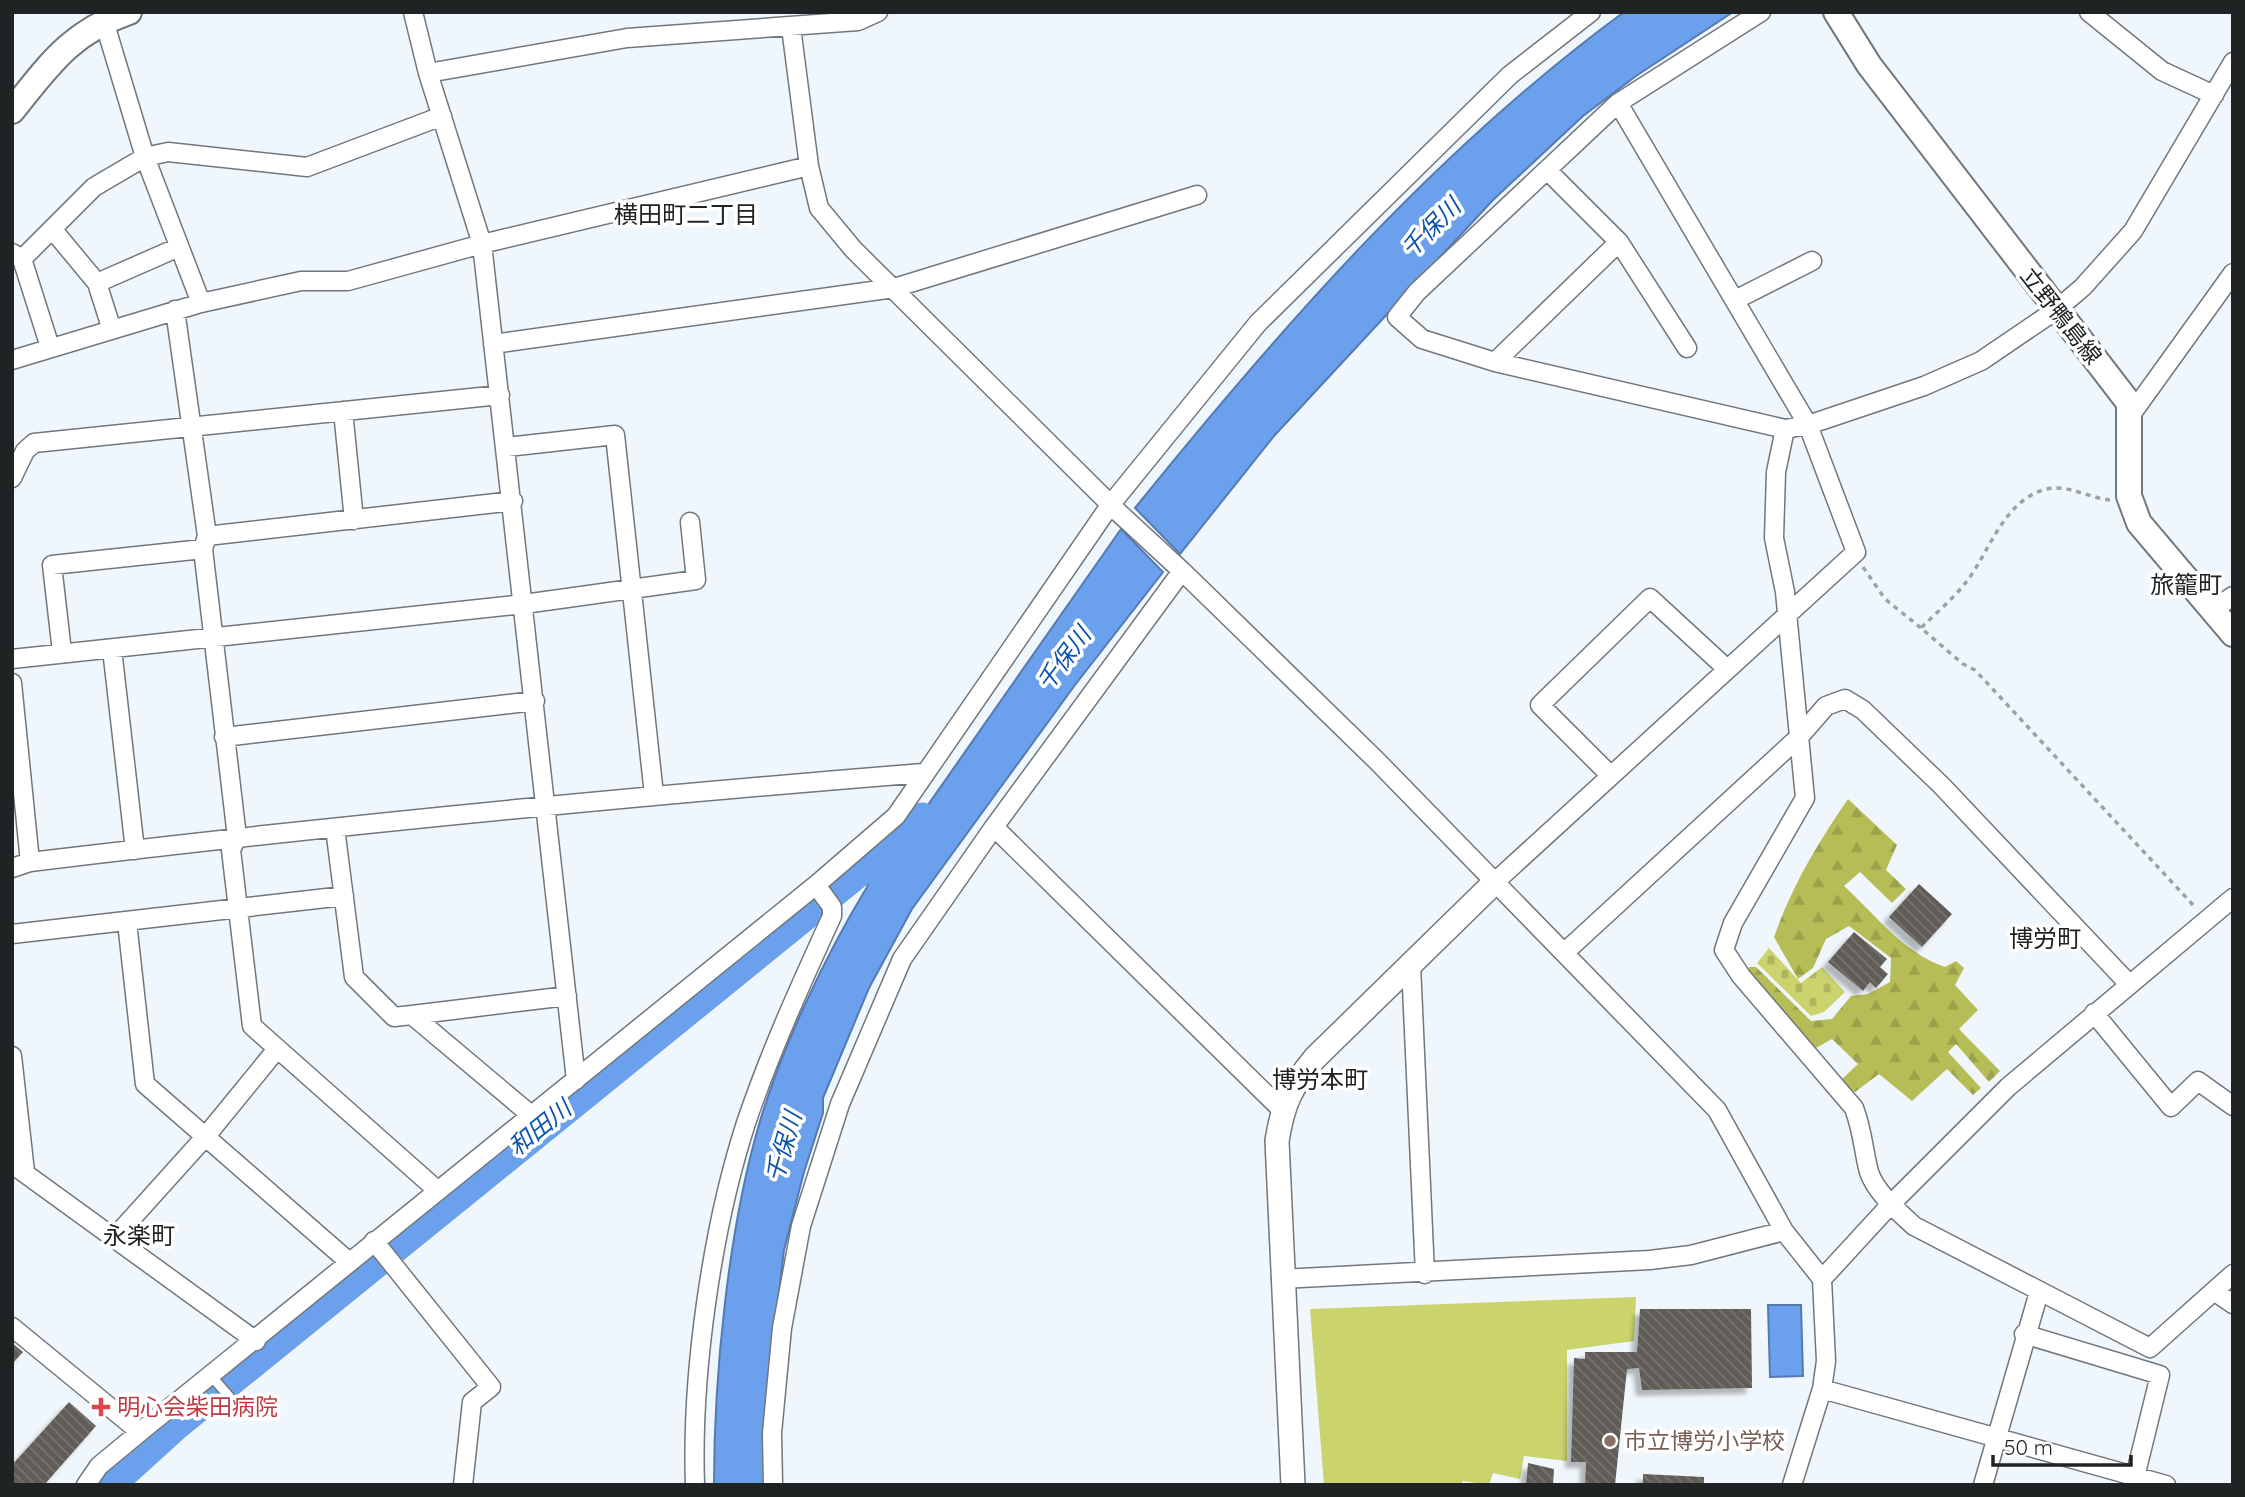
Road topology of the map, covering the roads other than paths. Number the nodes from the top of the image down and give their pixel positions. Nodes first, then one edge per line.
1 (129, 12) edge
2 (413, 12) edge
3 (1591, 12) edge
4 (1761, 12) edge
5 (1836, 12) edge
6 (2089, 12) edge
7 (870, 14) edge
8 (104, 20) junction
9 (791, 27) junction
10 (2233, 62) edge
11 (428, 73) junction
12 (2214, 95) junction
13 (1618, 103) junction
14 (12, 111) edge
15 (442, 116) junction
16 (145, 157) junction
17 (809, 166) junction
18 (1547, 170) junction
19 (1196, 195) dead end
20 (53, 230) junction
21 (1619, 242) junction
22 (482, 244) junction
23 (179, 247) junction
24 (17, 256) edge
25 (1812, 261) dead end
26 (2233, 273) edge
27 (97, 283) junction
28 (894, 288) junction
29 (1735, 300) junction
30 (201, 303) junction
31 (175, 310) junction
32 (2056, 310) junction
33 (111, 327) junction
34 (493, 344) junction
35 (50, 347) junction
36 (1687, 348) dead end
37 (12, 360) edge
38 (1495, 362) junction
39 (500, 395) junction
40 (343, 411) junction
41 (2130, 416) junction
42 (1808, 425) junction
43 (192, 427) junction
44 (1785, 429) junction
45 (507, 447) junction
46 (12, 478) edge
47 (513, 502) junction
48 (1115, 509) junction
49 (354, 520) junction
50 (690, 522) dead end
51 (205, 542) junction
52 (1180, 568) junction
53 (631, 588) junction
54 (2233, 596) edge
55 (524, 604) junction
56 (2211, 611) junction
57 (1786, 613) junction
58 (2233, 634) edge
59 (215, 638) junction
60 (112, 649) junction
61 (62, 652) junction
62 (12, 659) edge
63 (1726, 668) junction
64 (12, 683) edge
65 (535, 701) junction
66 (225, 737) junction
67 (1799, 737) junction
68 (923, 773) junction
69 (1610, 775) junction
70 (654, 794) junction
71 (546, 804) junction
72 (994, 827) junction
73 (335, 828) junction
74 (237, 837) junction
75 (135, 849) junction
76 (30, 862) junction
77 (12, 867) edge
78 (1496, 881) junction
79 (819, 888) junction
80 (344, 896) junction
81 (2233, 898) edge
82 (238, 909) junction
83 (127, 922) junction
84 (12, 934) edge
85 (1565, 952) junction
86 (1411, 965) junction
87 (2129, 984) junction
88 (567, 996) junction
89 (2094, 1013) junction
90 (412, 1015) junction
91 (277, 1049) junction
92 (12, 1056) edge
93 (576, 1080) junction
94 (2233, 1106) edge
95 (1282, 1110) junction
96 (531, 1115) junction
97 (206, 1136) junction
98 (19, 1168) edge
99 (438, 1190) junction
100 (1891, 1204) junction
101 (1783, 1231) junction
102 (115, 1237) junction
103 (377, 1244) junction
104 (348, 1261) junction
105 (1425, 1274) junction
106 (2233, 1274) edge
107 (1281, 1279) junction
108 (1822, 1279) junction
109 (2214, 1291) junction
110 (2039, 1292) junction
111 (2233, 1304) edge
112 (12, 1327) edge
113 (2025, 1334) junction
114 (256, 1340) junction
115 (213, 1379) junction
116 (1822, 1388) junction
117 (242, 1410) dead end
118 (140, 1432) junction
119 (1994, 1437) junction
120 (2135, 1480) edge
121 (86, 1485) edge
122 (463, 1485) edge
123 (695, 1485) edge
124 (773, 1485) edge
125 (1293, 1485) edge
126 (1792, 1485) edge
127 (1983, 1485) edge
128 (2166, 1485) edge

1 - 8 main road
2 - 11 street
3 - 48 street
4 - 13 street
5 - 32 main road, 立野鴨島線
6 - 12 street
7 - 9 street
8 - 14 main road
8 - 16 street
9 - 11 street
9 - 17 street
10 - 12 street
11 - 15 street
12 - 32 street
13 - 18 street
13 - 29 street
15 - 16 street
15 - 22 street
16 - 20 street
16 - 23 street
17 - 22 street
17 - 28 street
18 - 21 street
18 - 38 street
19 - 28 street
20 - 24 street
20 - 27 street
21 - 36 street
21 - 38 street
22 - 30 street
22 - 34 street
23 - 27 street
23 - 30 street
24 - 35 street
25 - 29 street
26 - 41 street
27 - 33 street
28 - 34 street
28 - 48 street
29 - 42 street
30 - 31 street
31 - 33 street
31 - 43 street
32 - 41 main road, 立野鴨島線
32 - 42 street
33 - 35 street
34 - 39 street
35 - 37 street
38 - 44 street
39 - 40 street
39 - 45 street
40 - 43 street
40 - 49 street
41 - 56 main road, 立野鴨島線
42 - 44 street
42 - 57 street
43 - 46 street
43 - 51 street
44 - 57 street
45 - 47 street
45 - 53 street
47 - 49 street
47 - 55 street
48 - 52 street
48 - 68 street
49 - 51 street
50 - 53 street
51 - 59 street
51 - 61 street
52 - 72 street
52 - 78 street
53 - 55 street
53 - 70 street
54 - 56 street
55 - 59 street
55 - 65 street
56 - 58 main road, 立野鴨島線
57 - 63 street
57 - 67 street
59 - 60 street
59 - 66 street
60 - 61 street
60 - 75 street
61 - 62 street
63 - 69 street
63 - 69 street
64 - 76 street
65 - 66 street
65 - 71 street
66 - 74 street
67 - 85 street
67 - 87 street
67 - 100 street
68 - 70 street
68 - 79 street
69 - 78 street
70 - 71 street
71 - 73 street
71 - 88 street
72 - 95 street
72 - 124 street
73 - 74 street
73 - 80 street
74 - 75 street
74 - 82 street
75 - 76 street
76 - 77 street
78 - 85 street
78 - 86 street
79 - 93 street
79 - 123 street
80 - 82 street
80 - 90 street
81 - 87 street
82 - 83 street
82 - 91 street
83 - 84 street
83 - 97 street
85 - 101 street
86 - 95 street
86 - 105 street
87 - 89 street
88 - 90 street
88 - 93 street
89 - 94 street
89 - 100 street
90 - 96 street
91 - 97 street
91 - 99 street
92 - 98 street
93 - 96 street
95 - 107 street
96 - 99 street
97 - 102 street
97 - 104 street
98 - 102 street
99 - 103 street
100 - 108 street
100 - 110 street
101 - 105 street
101 - 108 street
102 - 114 street
103 - 104 street
103 - 122 street
104 - 114 street
105 - 107 street
106 - 109 street
107 - 125 street
108 - 116 street
109 - 110 street
109 - 111 street
110 - 113 street
112 - 118 street
113 - 119 street
113 - 120 street
114 - 115 street
115 - 117 lane
115 - 118 street
116 - 119 street
116 - 126 street
118 - 121 street
119 - 120 street
119 - 127 street
120 - 128 street

